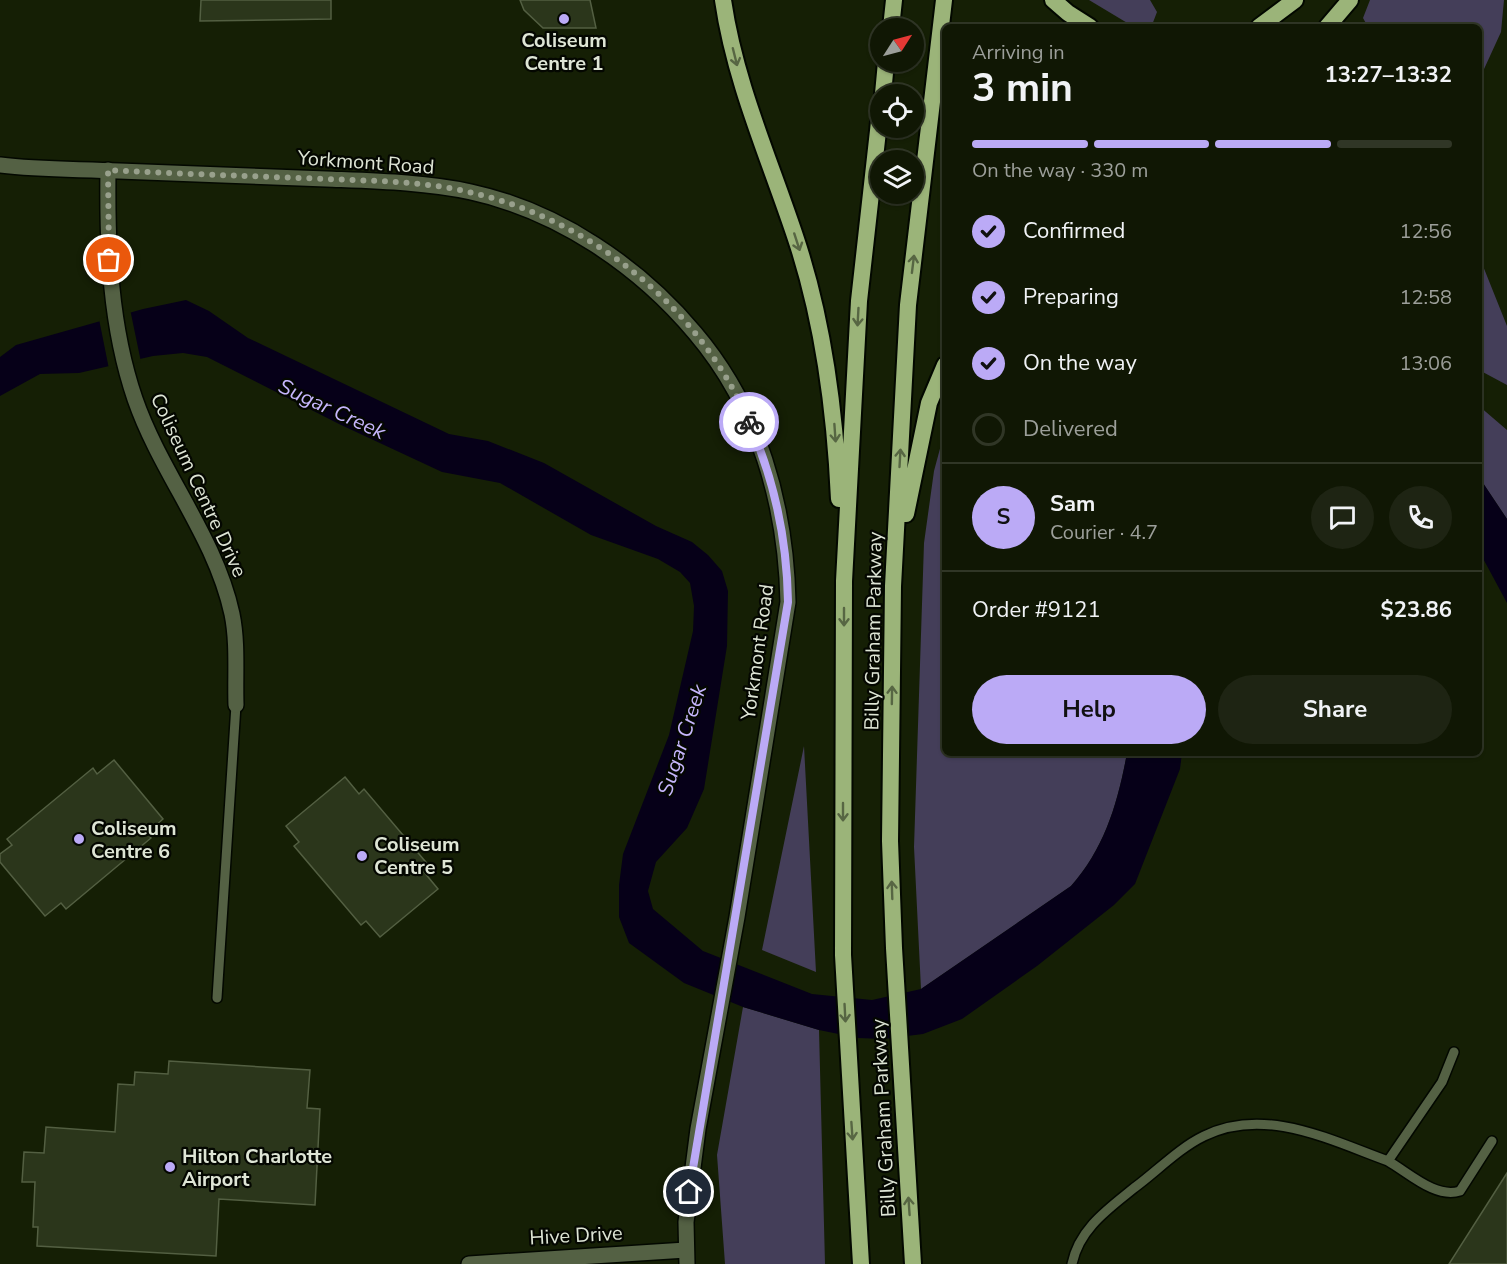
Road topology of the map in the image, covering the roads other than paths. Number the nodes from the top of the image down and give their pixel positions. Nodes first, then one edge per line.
1 (723, 0) edge
2 (894, 0) edge
3 (944, 0) edge
4 (1053, 0) edge
5 (1295, 0) edge
6 (1350, 0) edge
7 (892, 18) edge
8 (1085, 24) edge
9 (1263, 24) edge
10 (1330, 24) edge
11 (877, 138) edge
12 (0, 165) edge
13 (108, 170) junction
14 (942, 372) edge
15 (844, 581) junction
16 (893, 586) junction
17 (236, 705) joint
18 (217, 998) dead end
19 (1454, 1052) dead end
20 (1492, 1141) dead end
21 (1388, 1161) junction
22 (687, 1257) edge
23 (469, 1264) edge
24 (861, 1264) edge
25 (913, 1264) edge
26 (1072, 1264) edge

1 -> 15 highway
2 - 7 highway
16 -> 3 highway, Billy Graham Parkway
4 - 8 highway
5 - 9 highway
6 - 10 highway
11 -> 15 highway, Billy Graham Parkway
12 - 13 street, Yorkmont Road
13 - 17 street, Coliseum Centre Drive
13 - 22 street, Yorkmont Road
14 - 16 highway
15 -> 24 highway, Billy Graham Parkway
25 -> 16 highway, Billy Graham Parkway
17 - 18 lane, Coliseum Centre Drive
19 - 21 lane
20 - 21 lane
21 - 26 lane
22 - 23 street, Hive Drive

